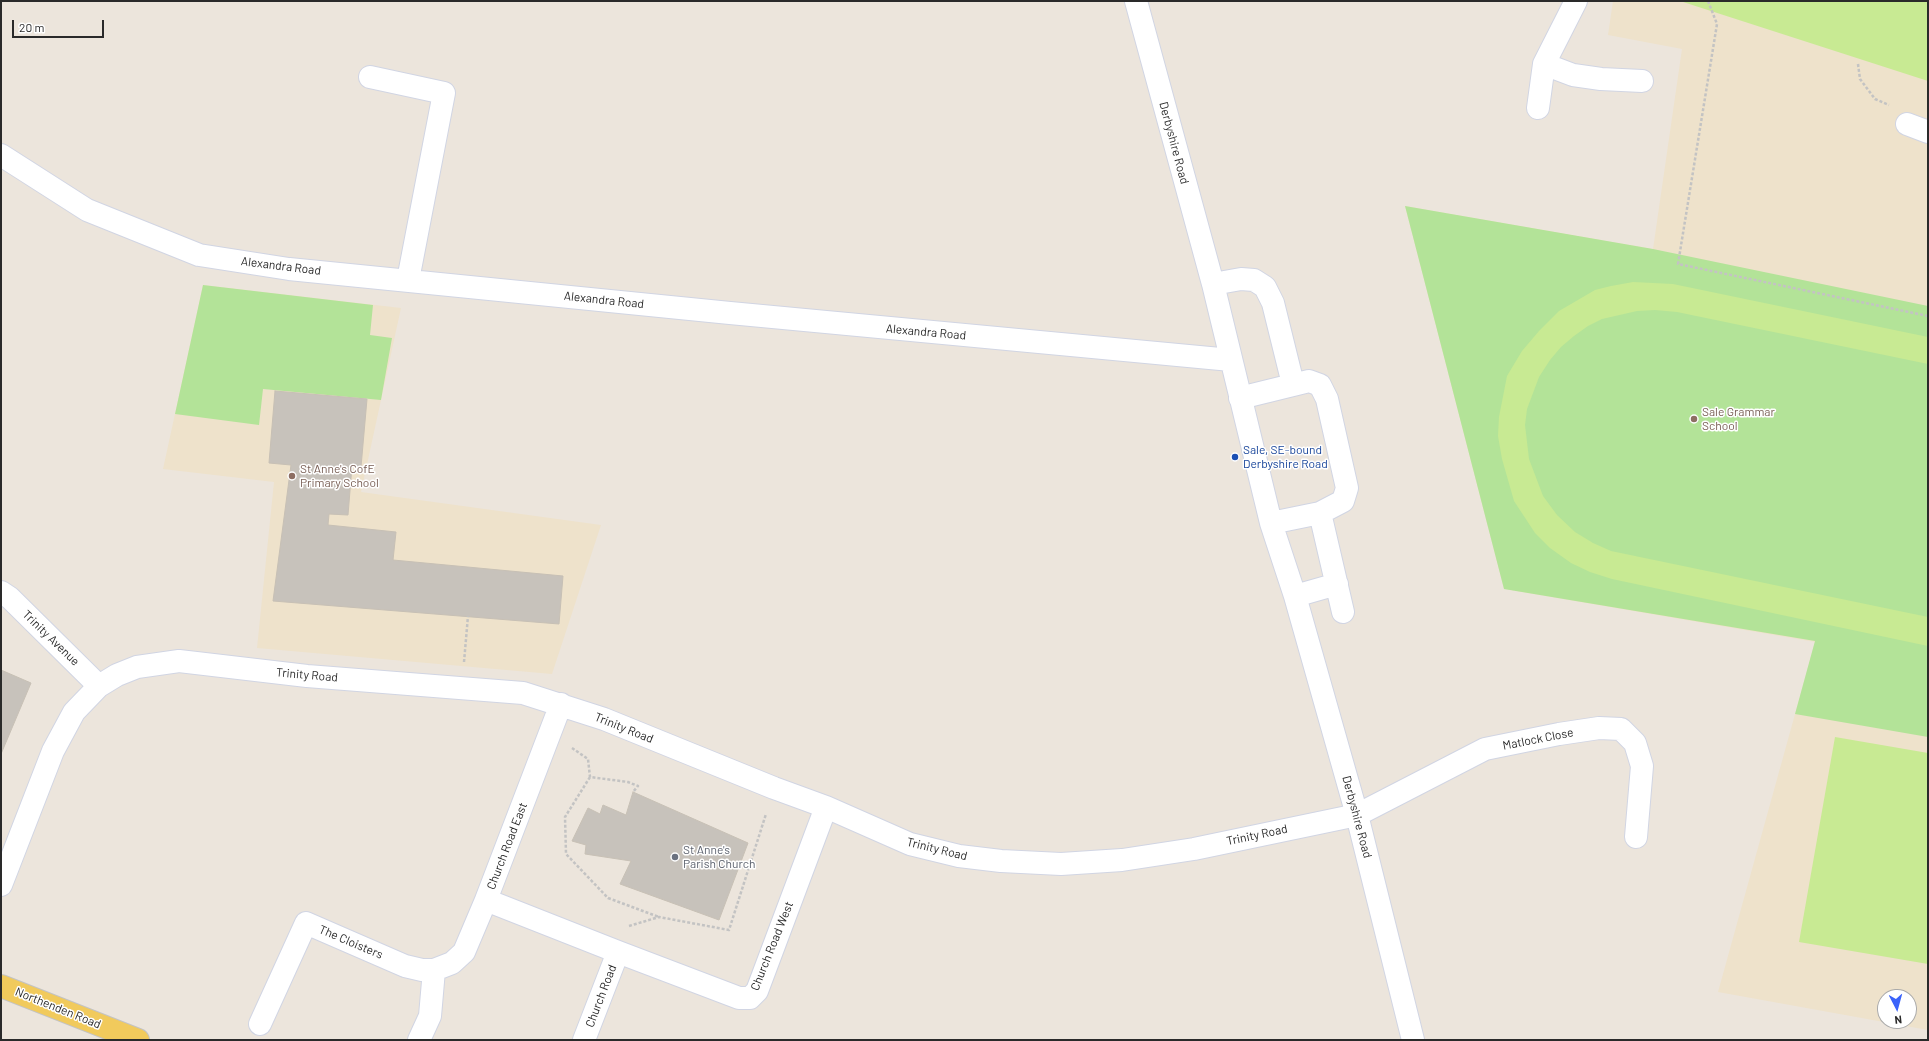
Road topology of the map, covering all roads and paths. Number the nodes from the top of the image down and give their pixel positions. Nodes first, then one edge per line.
1 (1136, 1) edge
2 (1576, 1) edge
3 (1708, 1) edge
4 (1544, 64) junction
5 (1858, 64) dead end
6 (370, 76) dead end
7 (1642, 81) dead end
8 (1538, 108) dead end
9 (1907, 124) joint
10 (1928, 132) edge
11 (1, 155) edge
12 (408, 280) junction
13 (1212, 284) junction
14 (1928, 316) edge
15 (1231, 360) junction
16 (1293, 384) junction
17 (1240, 398) junction
18 (1320, 513) junction
19 (1271, 523) junction
20 (1337, 584) junction
21 (1, 592) edge
22 (1295, 596) junction
23 (1343, 612) dead end
24 (468, 616) dead end
25 (99, 686) junction
26 (461, 688) junction
27 (561, 704) junction
28 (549, 736) junction
29 (590, 778) junction
30 (774, 788) junction
31 (633, 792) dead end
32 (826, 807) junction
33 (1357, 815) junction
34 (1636, 837) dead end
35 (1, 885) edge
36 (486, 900) junction
37 (659, 917) junction
38 (618, 952) junction
39 (434, 970) junction
40 (1, 986) edge
41 (260, 1024) dead end
42 (138, 1040) edge
43 (419, 1040) edge
44 (584, 1040) edge
45 (1413, 1040) edge

1 - 13 street, Derbyshire Road
2 - 4 street
3 - 14 path
4 - 7 street
4 - 8 street
5 - 9 path
6 - 12 street
9 - 10 street
11 - 12 street, Alexandra Road
12 - 15 street, Alexandra Road
13 - 15 street, Derbyshire Road
13 - 16 street
15 - 17 street, Derbyshire Road
16 - 17 street
16 - 18 street
17 - 19 street, Derbyshire Road
18 - 19 street
18 - 20 street
19 - 22 street, Derbyshire Road
20 - 22 street
20 - 23 street
21 - 25 street, Trinity Avenue
22 - 33 street, Derbyshire Road
24 - 26 path
25 - 26 street, Trinity Road
25 - 35 street, Trinity Road
26 - 27 street, Trinity Road
27 - 28 street, Church Road East
27 - 30 street, Trinity Road
28 - 29 path
28 - 36 street, Church Road East
29 - 31 path
29 - 37 path
30 - 32 street, Trinity Road
30 - 37 path
32 - 33 street, Trinity Road
32 - 38 street, Church Road West
33 - 34 street, Matlock Close
33 - 45 street, Derbyshire Road
36 - 38 street, Church Road East
36 - 39 street, The Cloisters
37 - 38 path
38 - 44 street, Church Road
39 - 41 street, The Cloisters
39 - 43 street
40 - 42 main road, Northenden Road

